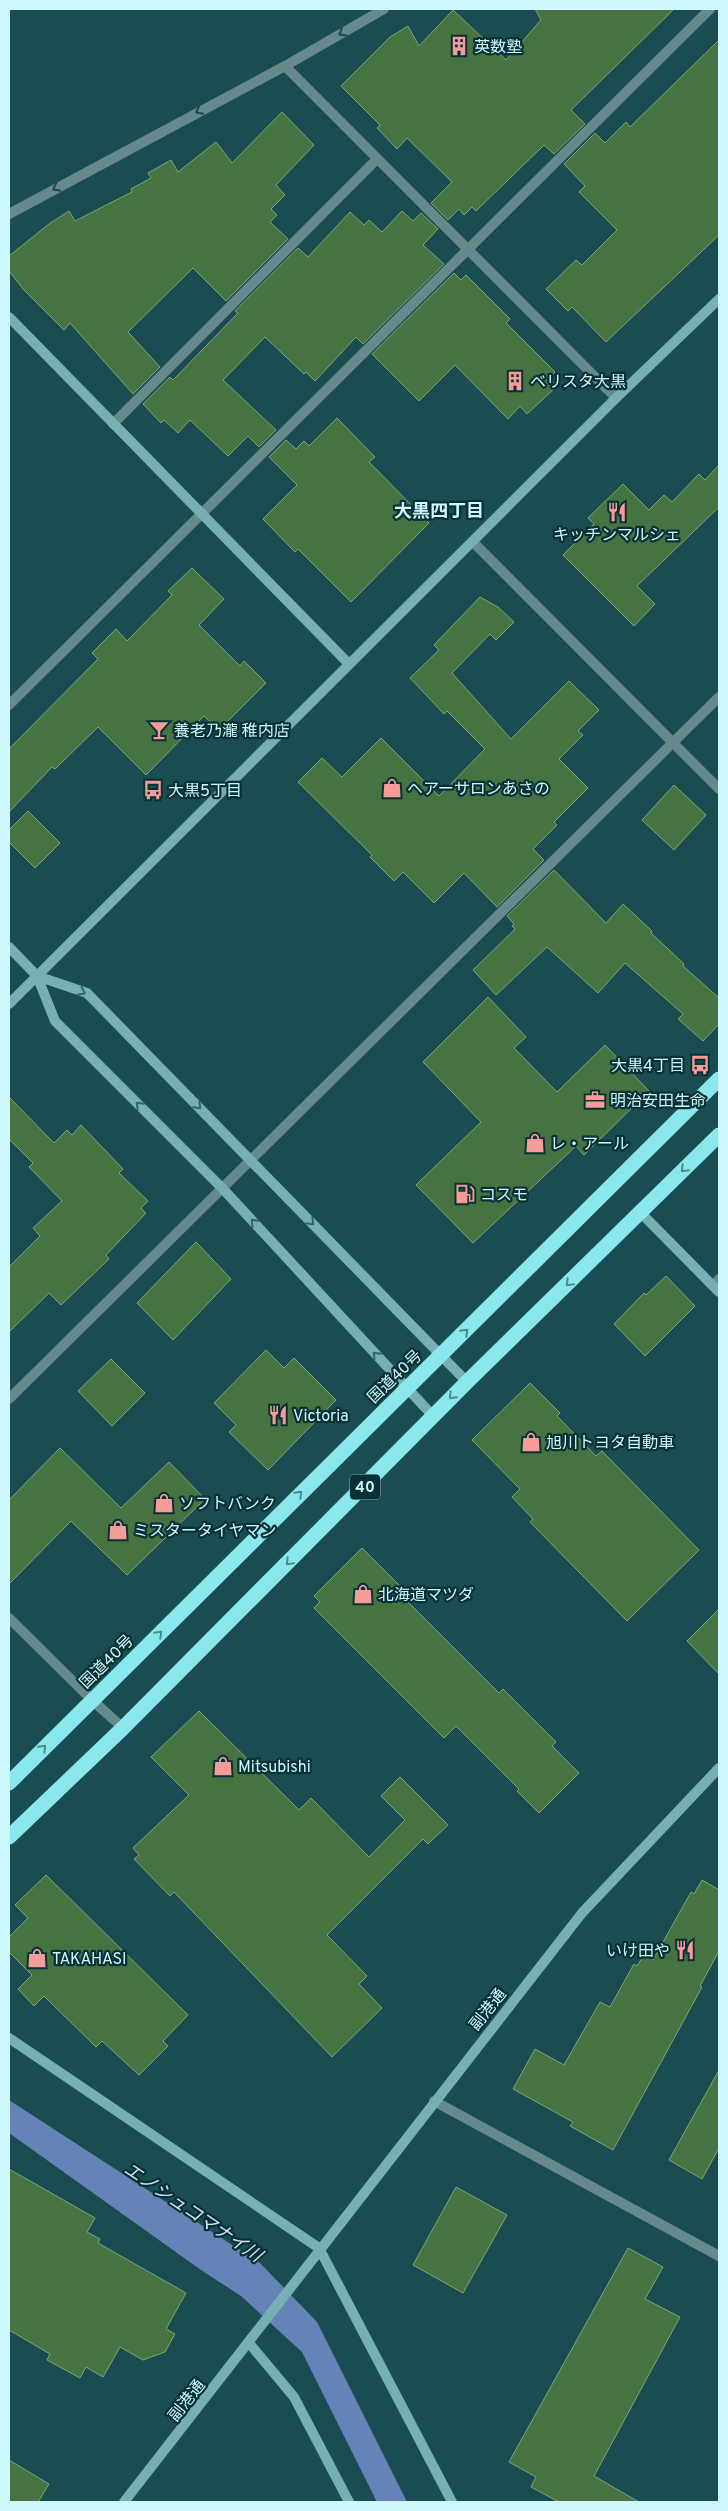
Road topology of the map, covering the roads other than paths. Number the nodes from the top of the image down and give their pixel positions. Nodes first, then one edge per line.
1 (384, 9) edge
2 (710, 9) edge
3 (285, 66) junction
4 (377, 158) junction
5 (9, 214) edge
6 (467, 248) junction
7 (719, 299) edge
8 (9, 317) edge
9 (616, 398) junction
10 (113, 424) junction
11 (201, 513) junction
12 (473, 542) junction
13 (348, 664) junction
14 (719, 697) edge
15 (9, 705) edge
16 (672, 743) junction
17 (719, 789) edge
18 (9, 947) edge
19 (37, 976) junction
20 (9, 1004) edge
21 (719, 1079) edge
22 (719, 1135) edge
23 (251, 1161) junction
24 (223, 1189) junction
25 (640, 1212) junction
26 (717, 1286) edge
27 (441, 1355) junction
28 (467, 1382) junction
29 (407, 1389) junction
30 (9, 1399) edge
31 (432, 1416) junction
32 (9, 1618) edge
33 (92, 1700) junction
34 (123, 1728) junction
35 (719, 1768) edge
36 (9, 1783) edge
37 (9, 1837) edge
38 (9, 2038) edge
39 (434, 2101) junction
40 (319, 2248) junction
41 (719, 2256) edge
42 (249, 2343) junction
43 (124, 2502) edge
44 (349, 2502) edge
45 (452, 2502) edge

1 -> 3 street
2 - 6 street
3 - 4 street
3 -> 5 street
4 - 6 street
4 - 10 street
6 - 9 street
6 - 11 street
7 - 9 street
8 - 10 street
9 - 12 street
10 - 11 street
11 - 13 street
11 - 15 street
12 - 13 street
12 - 16 street
13 - 19 street
14 - 16 street
16 - 17 street
16 - 23 street
18 - 19 street
19 - 20 street
19 -> 23 street
24 -> 19 street
27 -> 21 highway, 国道40号 / 40
22 -> 25 highway, 40
23 - 24 street
23 -> 27 street
29 -> 24 street
24 - 30 street
25 - 26 street
25 -> 28 highway, 40
27 - 28 street
27 - 29 highway, 国道40号 / 40
28 -> 31 highway, 40
29 - 31 street
33 -> 29 highway, 国道40号 / 40
31 -> 34 highway, 40
32 - 33 street
33 - 34 street
36 -> 33 highway, 国道40号 / 40
34 - 37 highway, 40
35 - 39 street, 副港通
38 - 40 street
39 - 40 street, 副港通
39 - 41 street
40 - 42 street, 副港通
40 - 45 street
42 - 43 street, 副港通
42 - 44 street

